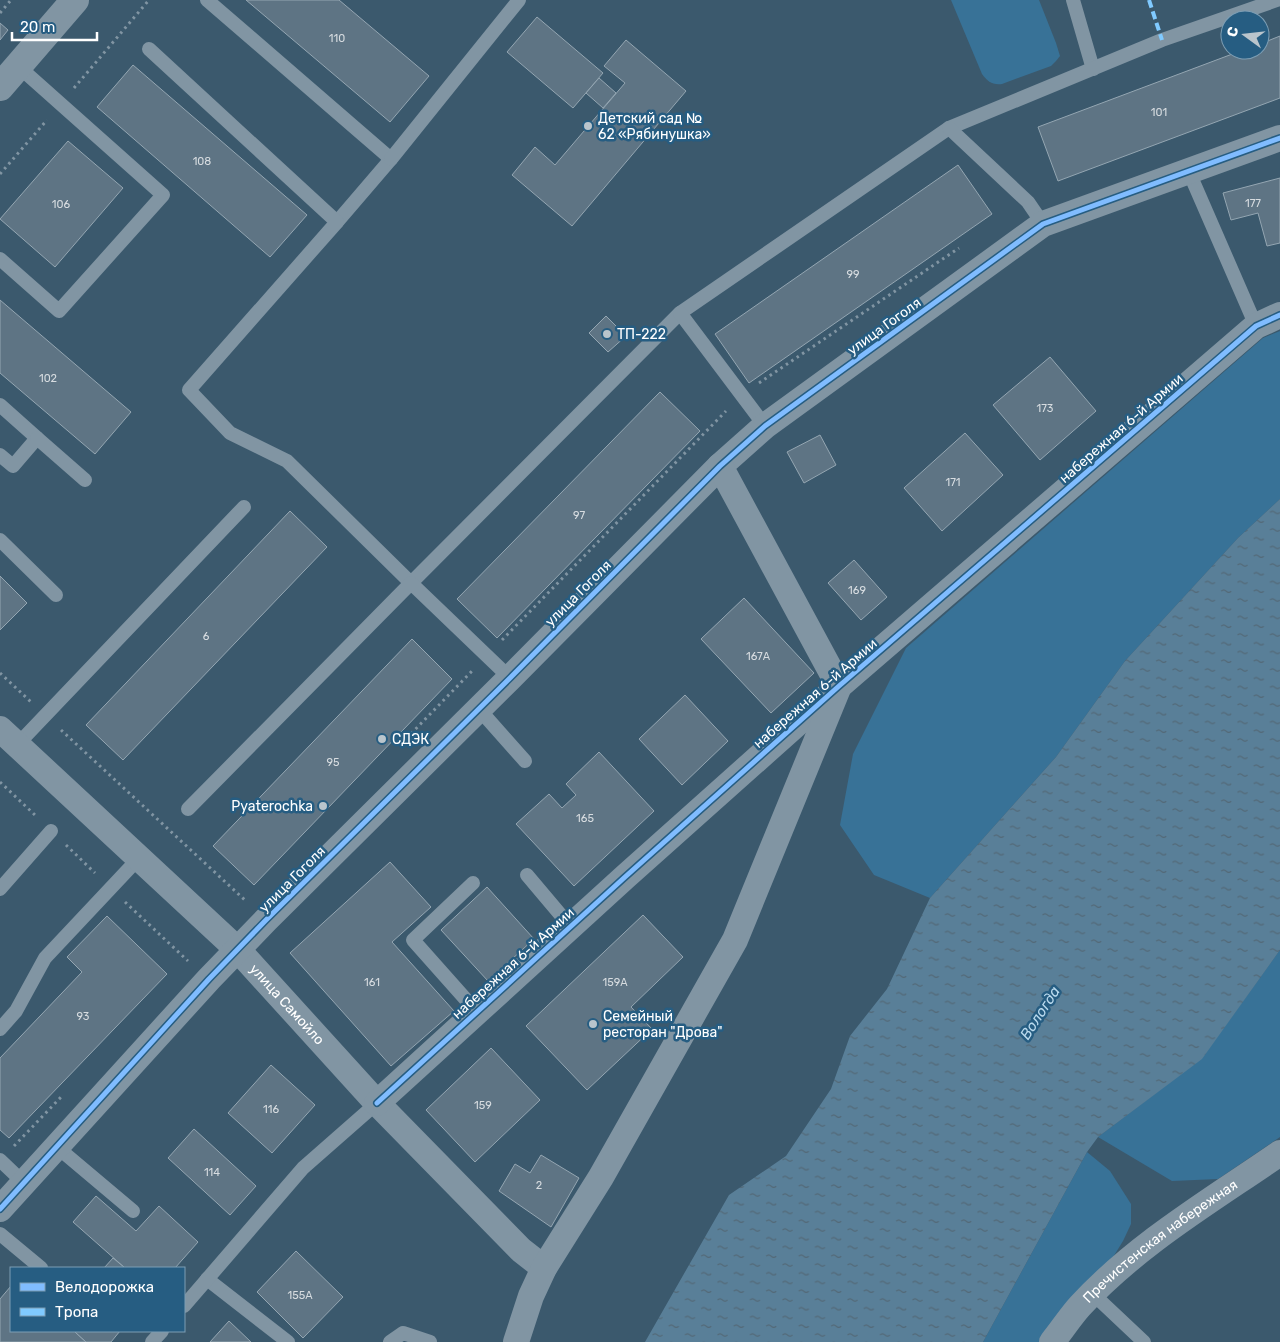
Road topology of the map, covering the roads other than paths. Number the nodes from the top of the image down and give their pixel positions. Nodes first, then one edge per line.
1 (75, 0) edge
2 (207, 0) edge
3 (519, 0) edge
4 (1073, 0) edge
5 (1277, 0) edge
6 (149, 49) dead end
7 (18, 66) junction
8 (1093, 69) junction
9 (0, 87) edge
10 (950, 128) junction
11 (1280, 138) edge
12 (391, 159) junction
13 (1189, 172) junction
14 (337, 222) junction
15 (1043, 224) junction
16 (0, 259) edge
17 (680, 313) junction
18 (1280, 316) edge
19 (1256, 326) junction
20 (0, 405) edge
21 (765, 426) junction
22 (37, 438) junction
23 (0, 454) edge
24 (720, 466) junction
25 (85, 480) dead end
26 (244, 507) dead end
27 (0, 540) edge
28 (410, 583) junction
29 (56, 595) dead end
30 (510, 678) junction
31 (840, 686) junction
32 (478, 708) junction
33 (8, 737) edge
34 (525, 761) dead end
35 (188, 809) dead end
36 (51, 831) road end
37 (139, 858) junction
38 (527, 875) dead end
39 (473, 883) dead end
40 (0, 889) edge
41 (570, 926) junction
42 (238, 950) junction
43 (477, 1012) junction
44 (0, 1029) edge
45 (377, 1103) junction
46 (57, 1147) junction
47 (1280, 1153) edge
48 (0, 1160) edge
49 (24, 1183) junction
50 (0, 1210) edge
51 (134, 1211) dead end
52 (0, 1234) edge
53 (40, 1267) edge
54 (544, 1268) junction
55 (207, 1279) junction
56 (1093, 1294) junction
57 (185, 1305) edge
58 (161, 1332) edge
59 (152, 1342) edge
60 (288, 1342) edge
61 (390, 1342) edge
62 (430, 1342) edge
63 (516, 1342) edge
64 (1052, 1342) edge
65 (1144, 1342) edge

1 - 7 street
2 - 12 lane
3 - 12 lane
4 - 8 lane
5 - 8 lane
6 - 14 lane
7 - 9 street
7 - 16 lane
8 - 10 lane
10 - 15 lane
10 - 17 lane
11 - 13 street, улица Гоголя
12 - 14 lane
13 - 15 street, улица Гоголя
13 - 19 lane
14 - 28 lane
15 - 21 street, улица Гоголя
17 - 21 lane
17 - 28 lane
18 - 19 street, набережная 6-й Армии
19 - 31 street, набережная 6-й Армии
20 - 22 lane
21 - 24 street, улица Гоголя
22 - 23 lane
22 - 25 lane
24 - 30 street, улица Гоголя
24 - 31 street
26 - 33 lane
27 - 29 lane
28 - 30 lane
28 - 35 lane
30 - 32 street, улица Гоголя
31 - 41 street, набережная 6-й Армии
31 - 54 street, набережная 6-й Армии
32 - 34 lane
32 - 42 street, улица Гоголя
33 - 37 street, улица Самойло
36 - 40 lane
37 - 42 street, улица Самойло
37 - 44 lane
38 - 41 lane
39 - 43 lane
41 - 43 street, набережная 6-й Армии
42 - 45 street, улица Самойло
42 - 46 street, улица Гоголя
43 - 45 street, набережная 6-й Армии
45 - 54 street, улица Самойло
45 - 55 lane
46 - 49 street, улица Гоголя
46 - 51 lane
47 - 56 street, Пречистенская набережная
48 - 49 lane
49 - 50 street, улица Гоголя
52 - 53 lane
54 - 63 street, набережная 6-й Армии
55 - 57 lane
55 - 60 lane
56 - 64 street, Пречистенская набережная
56 - 65 lane
58 - 59 lane
61 - 62 lane

